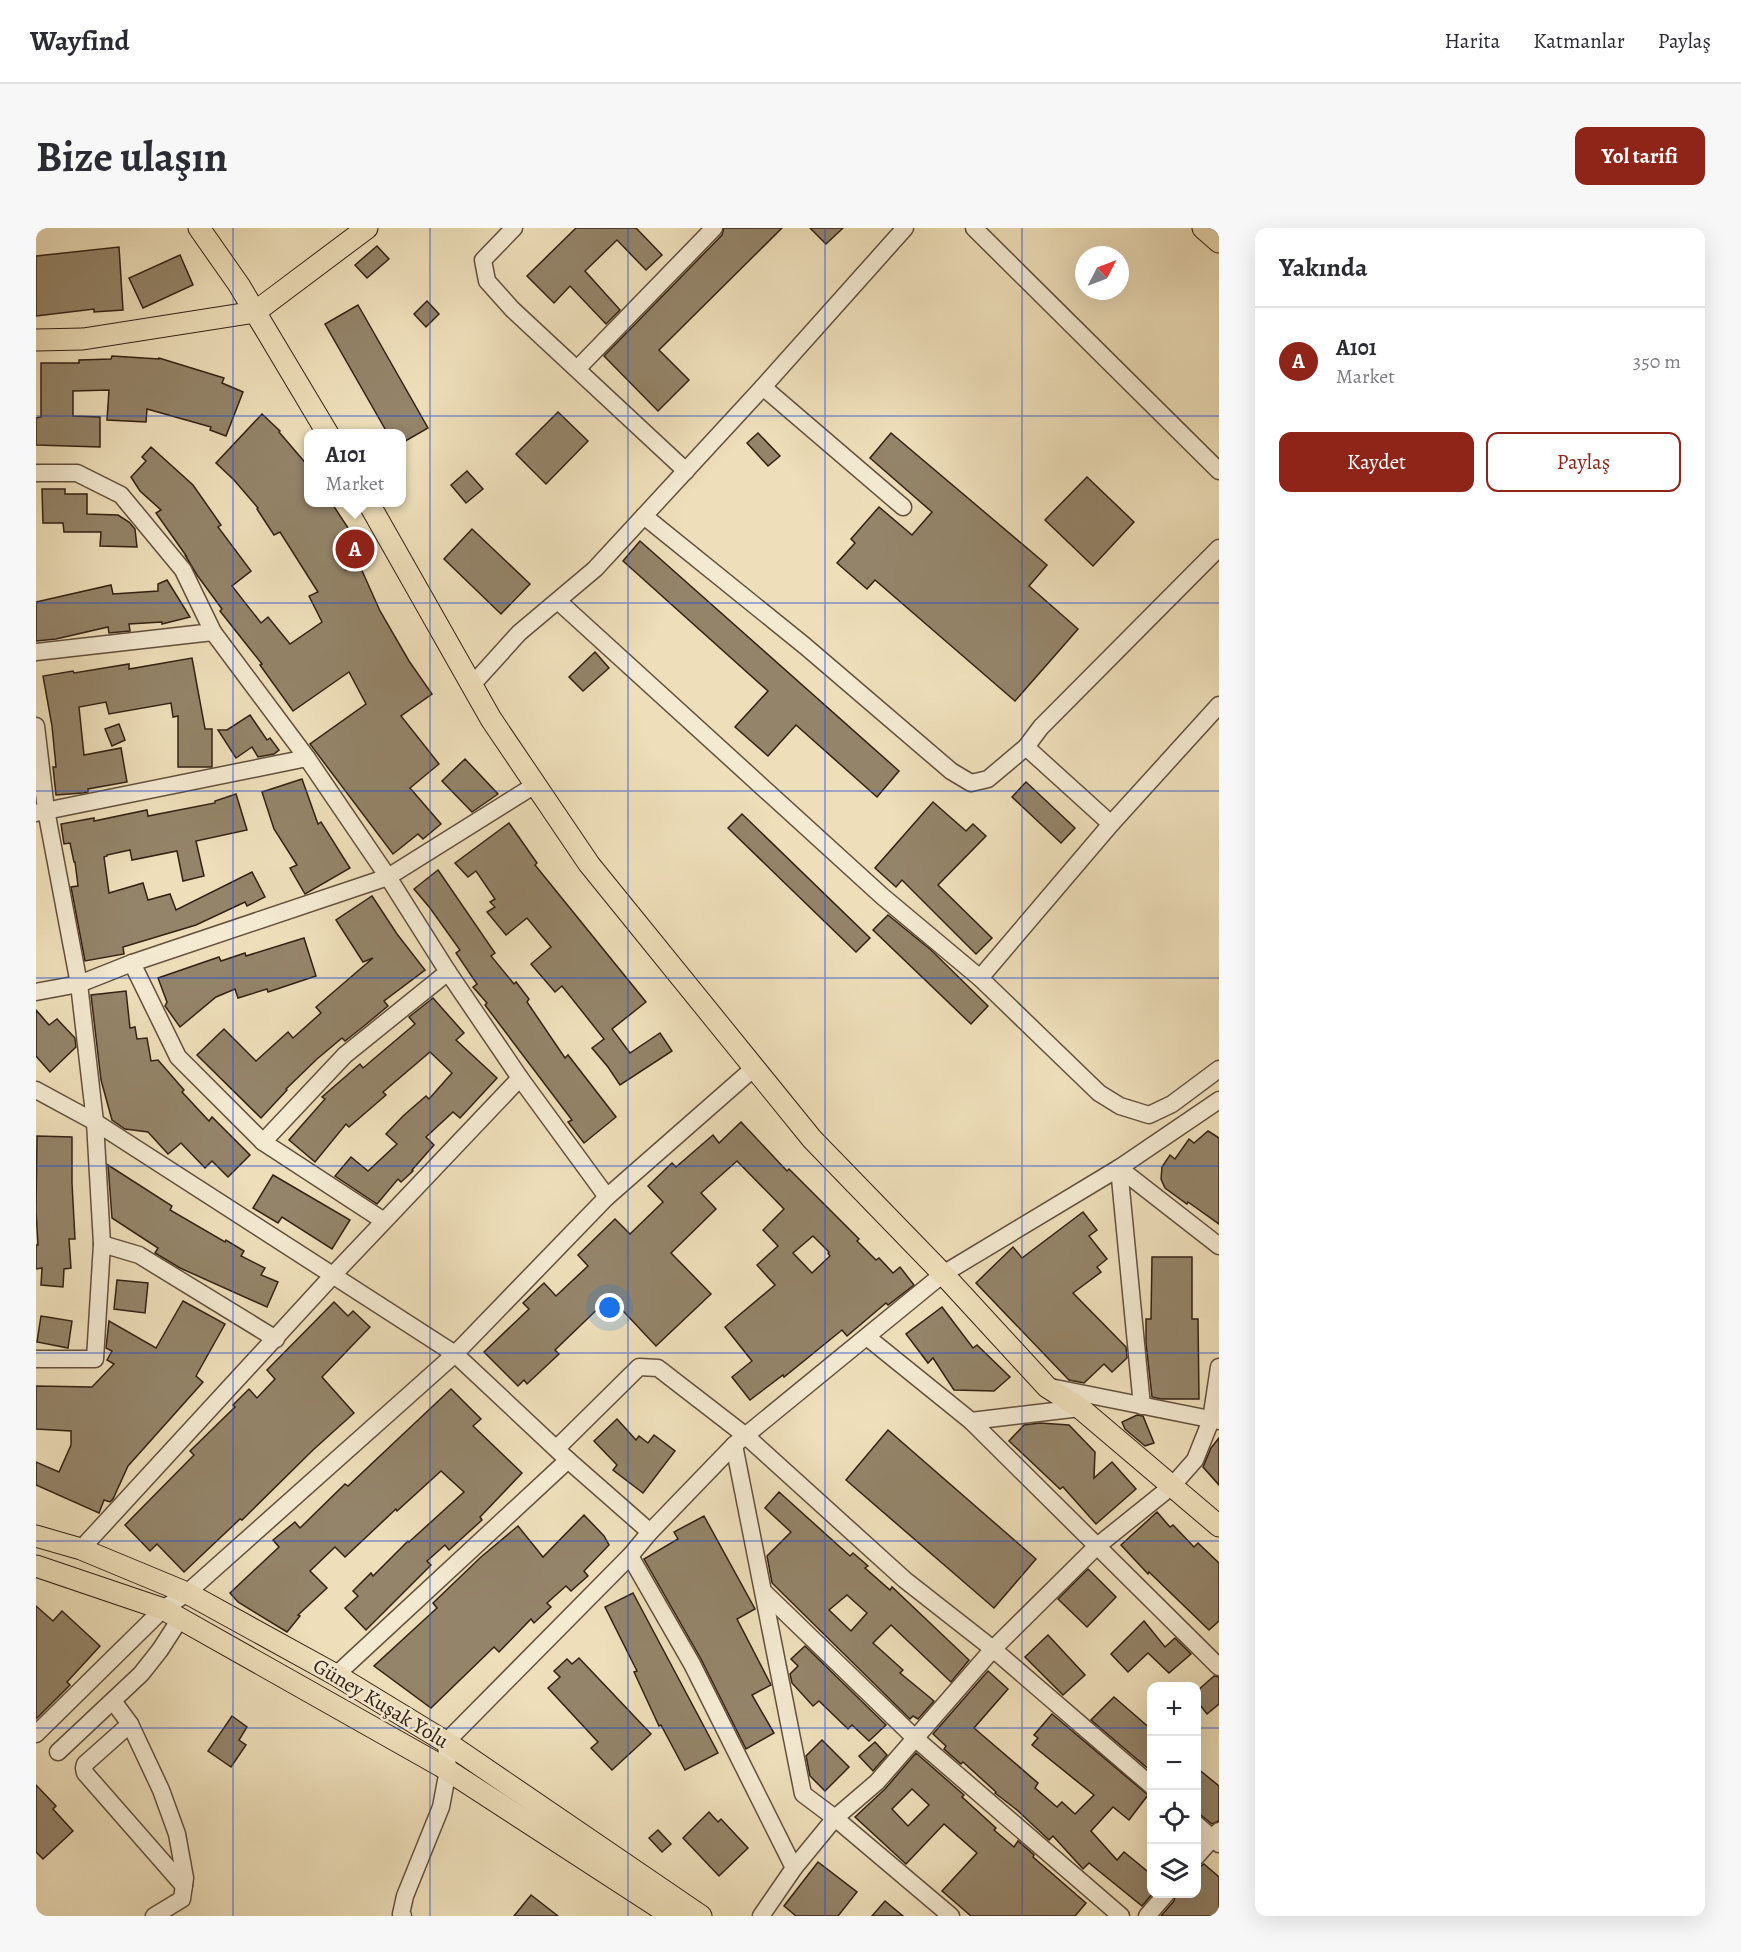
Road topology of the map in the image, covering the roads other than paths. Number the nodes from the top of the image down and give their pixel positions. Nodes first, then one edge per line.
1 (198, 228) edge
2 (367, 228) edge
3 (514, 228) edge
4 (714, 228) edge
5 (905, 228) edge
6 (974, 228) edge
7 (1203, 228) edge
8 (1219, 242) edge
9 (255, 312) junction
10 (36, 340) edge
11 (577, 369) junction
12 (764, 387) junction
13 (325, 429) edge
14 (686, 471) junction
15 (1219, 471) edge
16 (36, 473) edge
17 (371, 507) edge
18 (903, 507) dead end
19 (644, 516) junction
20 (1219, 548) edge
21 (558, 601) junction
22 (213, 632) junction
23 (36, 652) edge
24 (472, 685) junction
25 (1216, 713) edge
26 (36, 726) edge
27 (1026, 747) junction
28 (308, 758) junction
29 (535, 785) junction
30 (41, 811) edge
31 (1111, 824) junction
32 (388, 877) junction
33 (132, 963) junction
34 (447, 972) junction
35 (980, 978) junction
36 (79, 984) junction
37 (36, 992) edge
38 (754, 1068) junction
39 (1219, 1069) edge
40 (520, 1078) junction
41 (36, 1090) edge
42 (1219, 1100) edge
43 (95, 1122) junction
44 (263, 1142) junction
45 (1119, 1168) junction
46 (608, 1197) junction
47 (384, 1221) junction
48 (102, 1244) junction
49 (1219, 1246) edge
50 (334, 1274) junction
51 (943, 1274) junction
52 (867, 1337) junction
53 (276, 1339) junction
54 (455, 1354) junction
55 (36, 1359) edge
56 (1219, 1367) edge
57 (1047, 1387) junction
58 (1142, 1406) junction
59 (1080, 1408) junction
60 (1215, 1420) edge
61 (971, 1421) junction
62 (740, 1441) junction
63 (563, 1454) junction
64 (1172, 1486) junction
65 (1219, 1526) edge
66 (650, 1532) junction
67 (36, 1536) edge
68 (1096, 1547) junction
69 (81, 1549) junction
70 (630, 1556) junction
71 (36, 1566) edge
72 (187, 1593) junction
73 (765, 1593) junction
74 (172, 1614) junction
75 (993, 1649) junction
76 (1219, 1667) edge
77 (336, 1675) junction
78 (113, 1701) junction
79 (130, 1724) junction
80 (36, 1734) edge
81 (916, 1740) junction
82 (446, 1742) junction
83 (58, 1752) dead end
84 (448, 1770) junction
85 (1147, 1782) edge
86 (835, 1818) junction
87 (1201, 1827) edge
88 (1217, 1838) edge
89 (1201, 1853) edge
90 (794, 1868) junction
91 (184, 1886) junction
92 (1162, 1898) edge
93 (154, 1916) edge
94 (403, 1916) edge
95 (672, 1916) edge
96 (701, 1916) edge
97 (762, 1916) edge
98 (951, 1916) edge
99 (1121, 1916) edge
100 (1147, 1916) edge

1 - 9 main road
2 - 9 main road
3 - 11 street
4 - 11 street
5 - 12 street
6 - 15 street
7 - 8 main road
9 - 10 main road
9 - 13 main road
11 - 14 street
12 - 14 street
12 - 18 street
14 - 19 street
16 - 22 street
17 - 24 main road
19 - 21 street
19 - 27 street
20 - 27 street
21 - 24 street
21 - 35 street
22 - 23 street
22 - 28 street
24 - 29 main road
25 - 31 street
26 - 30 street
27 - 31 street
28 - 30 street
28 - 32 street
29 - 32 street
29 - 38 main road
30 - 36 street
31 - 35 street
32 - 33 street
32 - 34 street
33 - 36 street
33 - 44 street
34 - 40 street
34 - 44 street
35 - 39 street
36 - 37 street
36 - 43 street
38 - 46 street
38 - 51 main road
40 - 46 street
40 - 47 street
41 - 43 street
42 - 45 street
43 - 48 street
43 - 50 street
44 - 47 street
45 - 49 street
45 - 51 street
45 - 58 street
46 - 54 street
47 - 50 street
48 - 53 street
48 - 55 street
50 - 53 street
50 - 54 street
51 - 52 street
51 - 57 main road
52 - 61 street
52 - 62 street
53 - 69 street
54 - 63 street
54 - 72 street
56 - 60 street
57 - 58 street
57 - 59 main road
58 - 60 street
59 - 61 street
59 - 64 main road
60 - 64 street
61 - 68 street
62 - 63 street
62 - 66 street
62 - 73 street
62 - 75 street
63 - 66 street
63 - 77 street
64 - 65 main road
64 - 68 street
66 - 70 street
67 - 69 main road, Güney Kuşak Yolu
68 - 75 street
68 - 76 street
69 - 72 main road, Güney Kuşak Yolu
70 - 82 street
70 - 90 street
71 - 74 main road, Güney Kuşak Yolu
72 - 74 street
72 - 77 main road, Güney Kuşak Yolu
73 - 81 street
73 - 86 street
74 - 78 street
74 - 80 street
74 - 84 main road, Güney Kuşak Yolu
75 - 81 street
75 - 85 street
77 - 82 main road, Güney Kuşak Yolu
78 - 79 street
78 - 83 street
79 - 91 street
79 - 91 street
81 - 86 street
81 - 99 street
82 - 84 street
82 - 96 main road, Güney Kuşak Yolu
84 - 94 street
84 - 95 main road, Güney Kuşak Yolu
86 - 90 street
86 - 98 street
87 - 88 street
88 - 89 street
90 - 97 street
91 - 93 street
92 - 100 street

